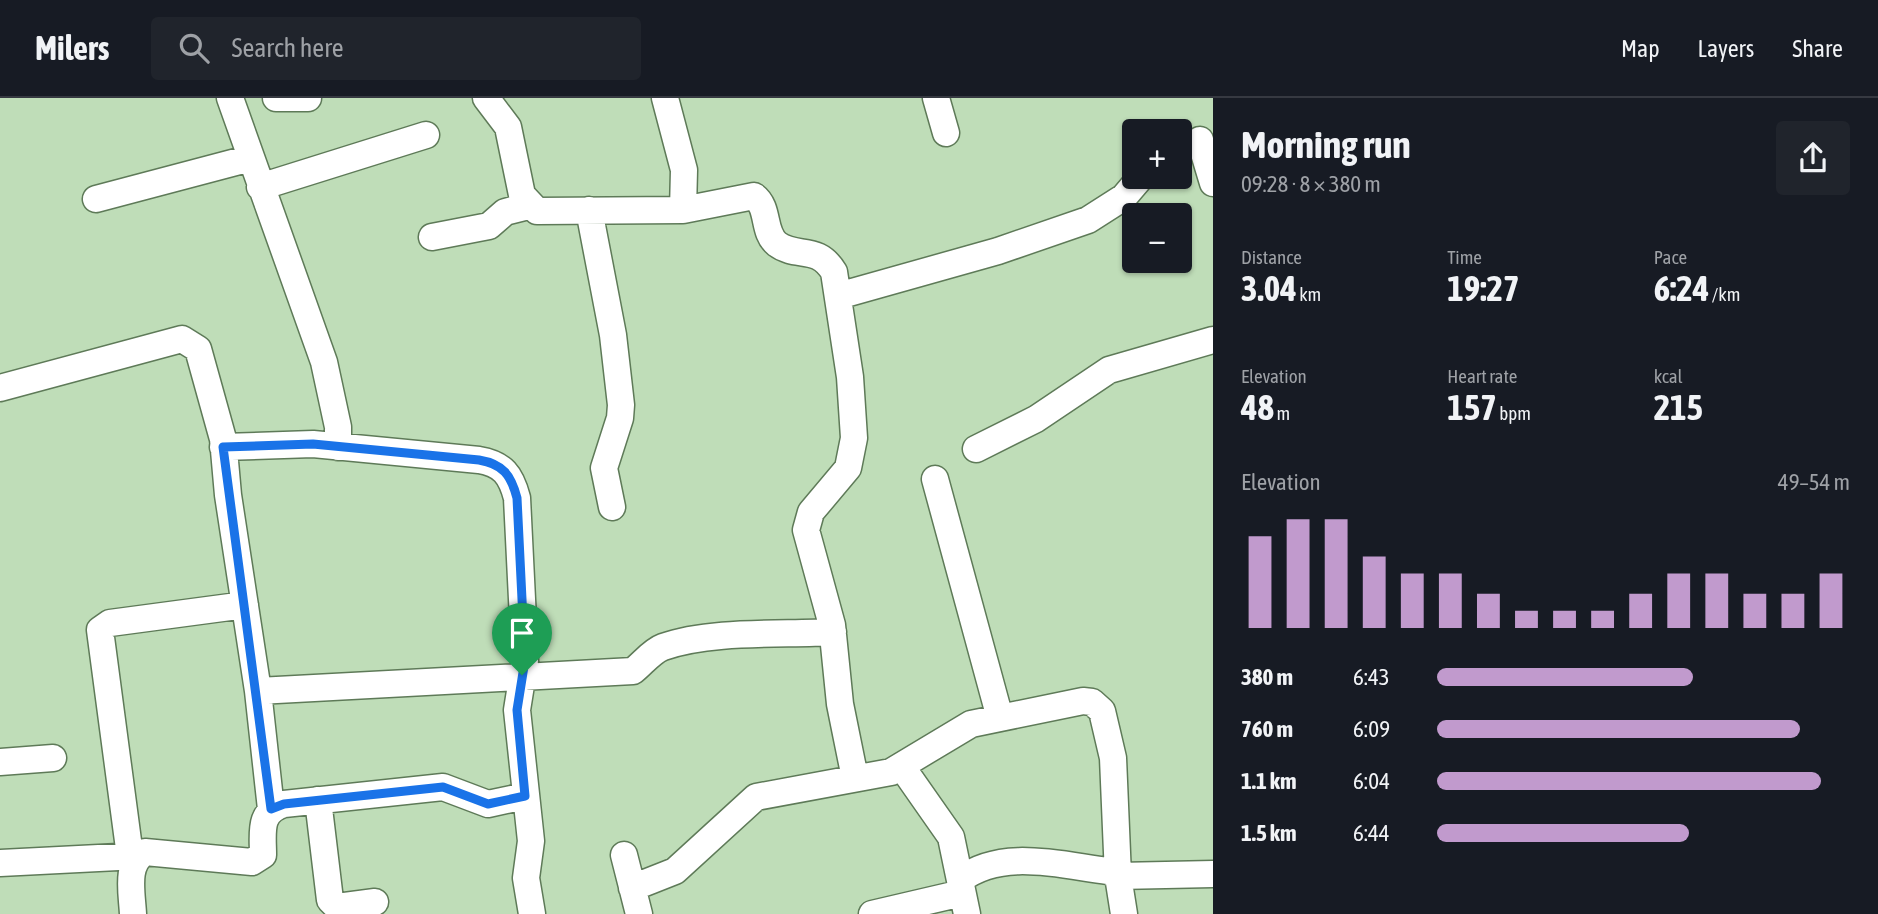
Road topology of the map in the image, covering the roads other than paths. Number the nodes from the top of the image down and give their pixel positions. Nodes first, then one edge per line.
1 (230, 98) edge
2 (275, 98) edge
3 (308, 98) edge
4 (486, 98) edge
5 (665, 98) edge
6 (936, 98) edge
7 (946, 132) dead end
8 (426, 135) dead end
9 (1198, 141) edge
10 (251, 158) junction
11 (1213, 183) edge
12 (260, 187) junction
13 (1131, 189) edge
14 (96, 199) dead end
15 (529, 206) junction
16 (589, 210) junction
17 (684, 210) junction
18 (432, 237) dead end
19 (838, 296) junction
20 (1213, 340) edge
21 (0, 388) edge
22 (223, 447) junction
23 (338, 447) junction
24 (976, 449) dead end
25 (935, 479) dead end
26 (612, 507) dead end
27 (245, 605) junction
28 (833, 632) junction
29 (522, 675) junction
30 (258, 691) junction
31 (1000, 718) junction
32 (53, 758) dead end
33 (0, 762) edge
34 (902, 767) junction
35 (855, 778) junction
36 (525, 796) junction
37 (318, 800) junction
38 (271, 809) junction
39 (624, 855) dead end
40 (134, 856) junction
41 (0, 863) edge
42 (1213, 874) edge
43 (1118, 876) junction
44 (632, 888) junction
45 (963, 896) edge
46 (375, 902) dead end
47 (133, 914) edge
48 (532, 914) edge
49 (639, 914) edge
50 (872, 914) edge
51 (1124, 914) edge

1 - 10 street
2 - 3 street
4 - 15 street
5 - 17 street
6 - 7 street
8 - 12 street
9 - 11 street
10 - 12 street
10 - 14 street
12 - 23 street
13 - 19 street
15 - 16 street
15 - 18 street
16 - 17 street
16 - 26 street
17 - 19 street
19 - 28 street
20 - 24 street
21 - 22 street
22 - 23 street
22 - 27 street
23 - 29 street
25 - 31 street
27 - 30 street
27 - 40 street
28 - 29 street
28 - 35 street
29 - 30 street
29 - 36 street
30 - 38 street
31 - 34 street
31 - 43 street
32 - 33 street
34 - 35 street
34 - 45 street
35 - 44 street
36 - 37 street
36 - 48 street
37 - 38 street
37 - 46 street
38 - 40 street
39 - 44 street
40 - 41 street
40 - 47 street
42 - 43 street
43 - 45 street
43 - 51 street
44 - 49 street
45 - 50 street

